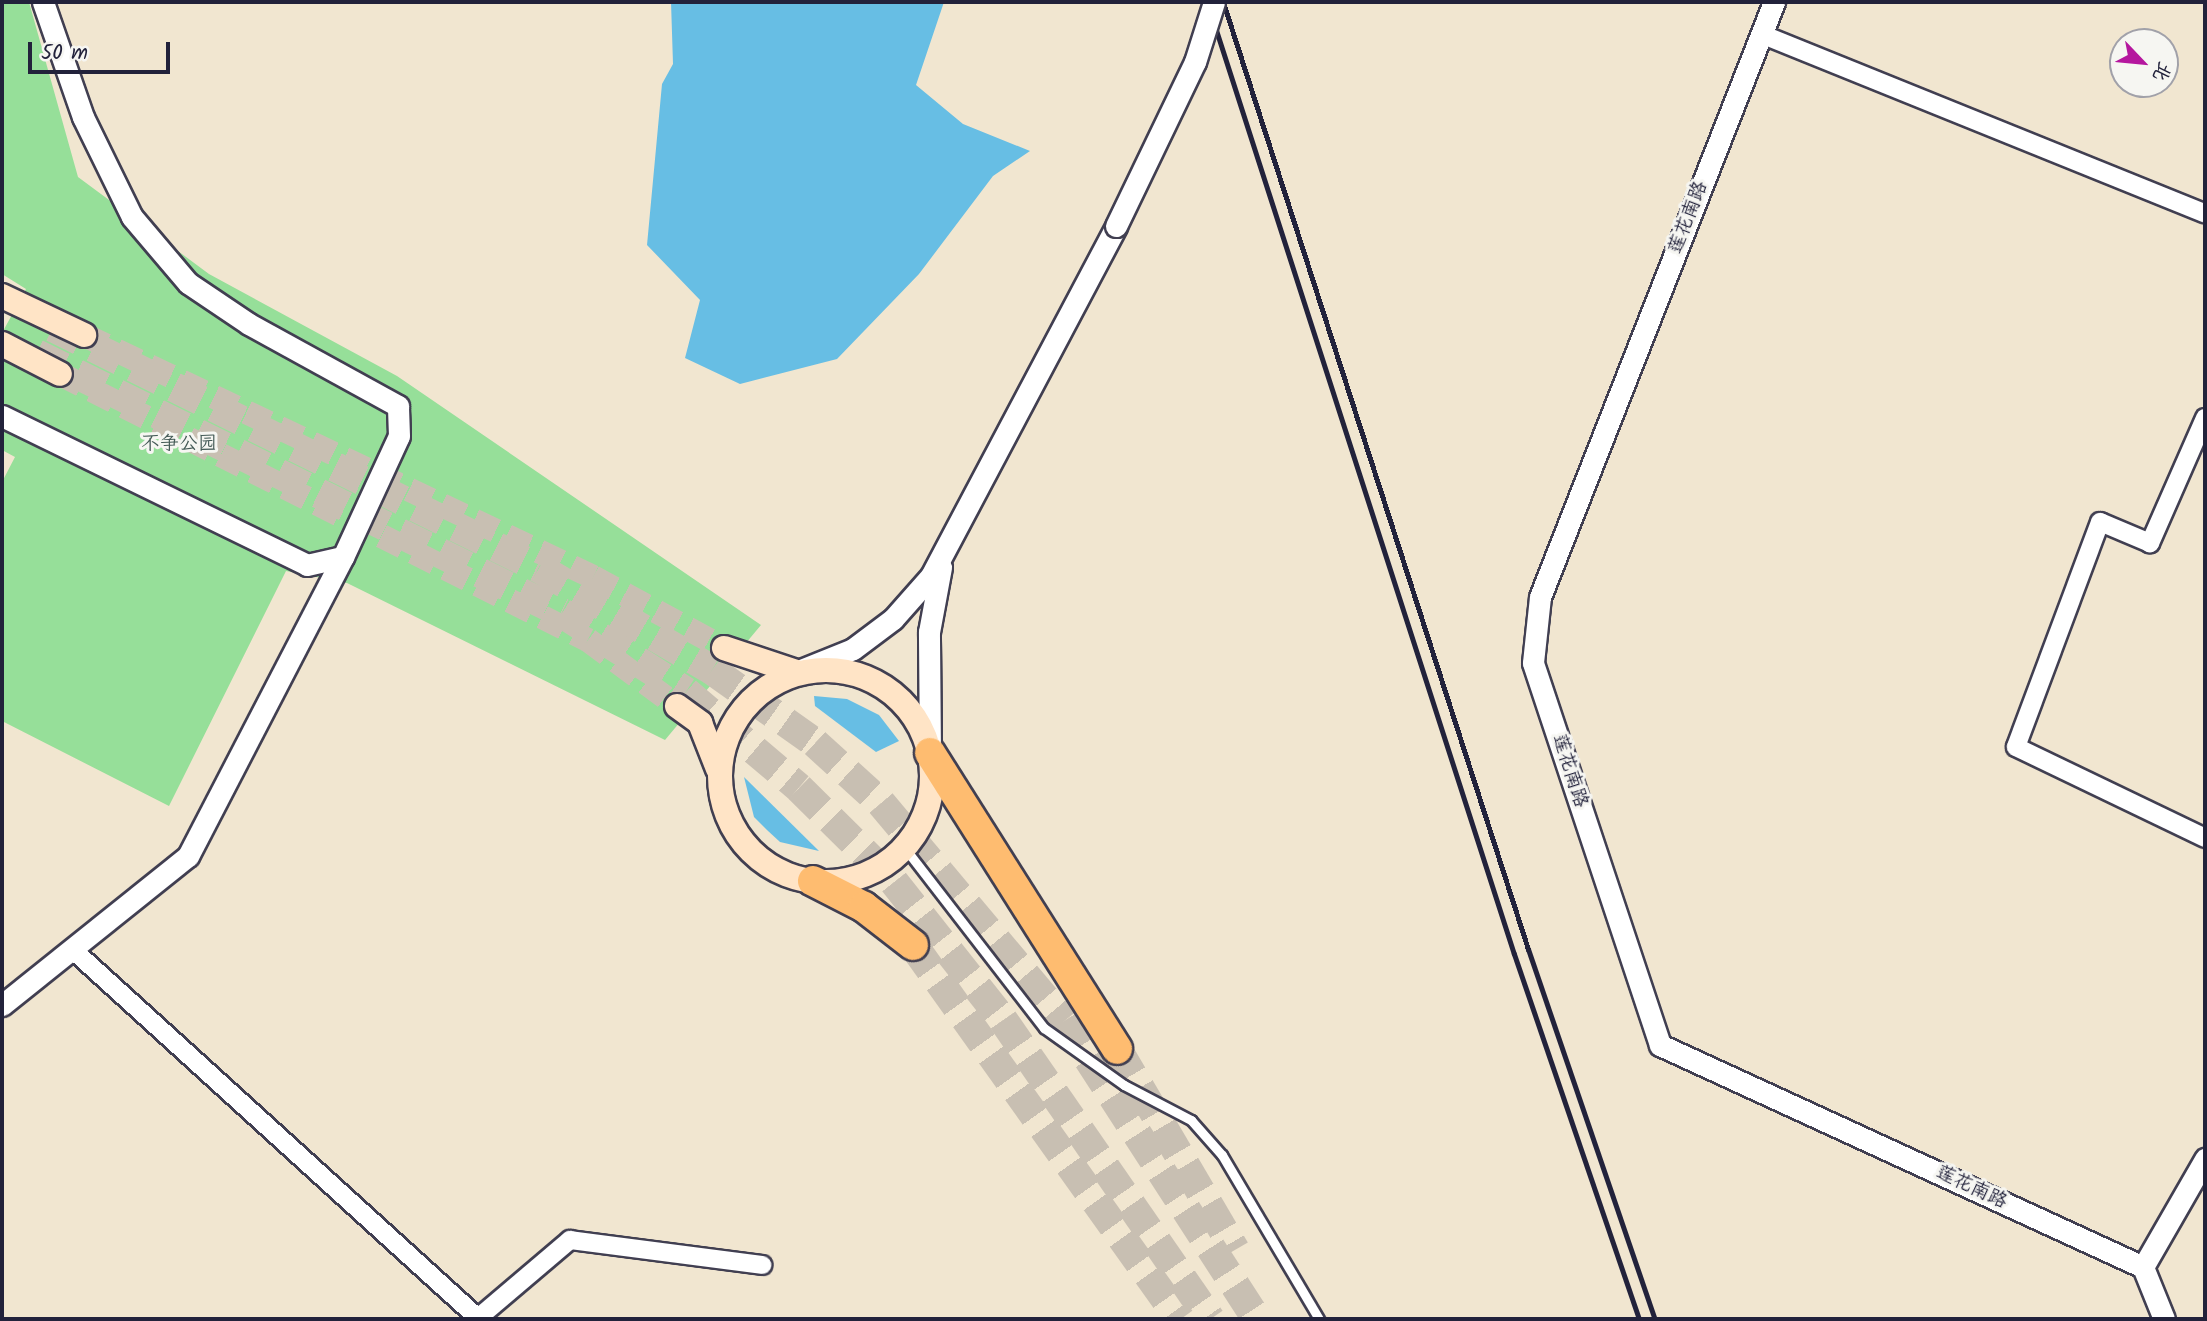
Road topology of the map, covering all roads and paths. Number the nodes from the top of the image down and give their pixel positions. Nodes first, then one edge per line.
1 (43, 2) edge
2 (1214, 2) edge
3 (1774, 2) edge
4 (1761, 34) junction
5 (2205, 213) edge
6 (2, 296) edge
7 (84, 335) tunnel mouth
8 (2, 344) edge
9 (60, 374) tunnel mouth
10 (2, 416) edge
11 (2205, 418) edge
12 (944, 555) junction
13 (343, 557) junction
14 (724, 648) tunnel mouth
15 (796, 672) junction
16 (677, 706) tunnel mouth
17 (930, 753) junction
18 (718, 771) junction
19 (2205, 838) edge
20 (904, 847) junction
21 (813, 881) junction
22 (913, 945) tunnel mouth
23 (72, 949) junction
24 (2, 1005) edge
25 (1118, 1049) tunnel mouth
26 (2205, 1159) edge
27 (762, 1265) dead end
28 (2143, 1268) junction
29 (1319, 1319) edge
30 (2164, 1319) edge

1 - 13 street
2 - 12 street, bridge
3 - 4 street, 莲花南路
4 - 5 street
4 - 28 street, 莲花南路
6 - 7 main road
8 - 9 main road
10 - 13 street
11 - 19 street
12 - 15 street
12 - 17 street
13 - 23 street
14 - 15 main road
15 - 17 main road
15 - 18 main road
16 - 18 main road
17 - 20 main road
17 - 25 highway
18 - 21 main road
20 - 21 main road
20 - 29 lane
21 - 22 highway
23 - 24 street
23 - 27 street
26 - 28 street
28 - 30 street

